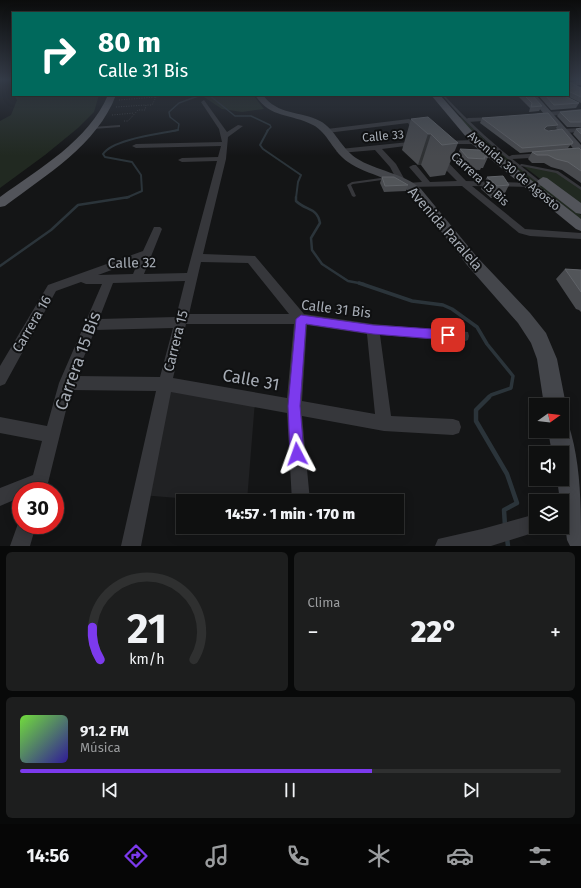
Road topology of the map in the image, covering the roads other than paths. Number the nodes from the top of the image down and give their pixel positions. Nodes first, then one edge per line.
1 (104, 105) edge
2 (106, 105) edge
3 (206, 105) edge
4 (269, 105) edge
5 (445, 105) edge
6 (446, 105) edge
7 (452, 105) edge
8 (455, 105) edge
9 (542, 105) edge
10 (581, 112) edge
11 (550, 114) junction
12 (534, 115) edge
13 (504, 117) edge
14 (468, 120) junction
15 (119, 126) dead end
16 (240, 126) dead end
17 (94, 128) junction
18 (581, 130) edge
19 (327, 131) junction
20 (560, 131) junction
21 (225, 140) junction
22 (476, 142) junction
23 (425, 143) junction
24 (136, 146) dead end
25 (377, 147) junction
26 (340, 151) junction
27 (577, 152) edge
28 (550, 154) edge
29 (222, 159) junction
30 (182, 160) dead end
31 (517, 161) junction
32 (413, 167) dead end
33 (401, 181) junction
34 (464, 183) junction
35 (428, 184) junction
36 (539, 184) junction
37 (581, 189) edge
38 (0, 193) edge
39 (354, 196) dead end
40 (0, 203) edge
41 (581, 210) edge
42 (581, 215) edge
43 (581, 222) edge
44 (581, 226) edge
45 (157, 229) dead end
46 (581, 236) edge
47 (145, 254) junction
48 (197, 258) junction
49 (192, 277) junction
50 (110, 278) junction
51 (137, 278) junction
52 (74, 280) junction
53 (301, 319) junction
54 (181, 321) junction
55 (89, 325) junction
56 (373, 329) junction
57 (463, 336) dead end
58 (0, 379) edge
59 (66, 383) junction
60 (165, 384) junction
61 (555, 398) edge
62 (294, 406) junction
63 (384, 423) junction
64 (0, 425) edge
65 (453, 427) dead end
66 (52, 435) junction
67 (561, 438) edge
68 (40, 482) edge
69 (12, 494) edge
70 (300, 494) edge
71 (0, 497) edge
72 (581, 512) edge
73 (569, 515) edge
74 (529, 525) edge
75 (24, 534) edge
76 (581, 540) edge
77 (20, 546) edge
78 (131, 546) edge
79 (445, 546) edge

1 - 38 main road
2 - 17 main road
3 - 21 street
4 - 19 main road, Avenida Paralela
5 - 22 main road, Avenida 30 de Agosto
6 - 36 lane
7 - 36 lane
8 - 14 main road, Avenida 30 de Agosto
9 - 11 main road
10 - 11 street
11 - 12 street
11 - 20 main road
13 - 14 street
14 - 31 main road, Avenida 30 de Agosto
15 - 17 lane
16 - 21 street
17 - 40 main road
18 - 20 street
19 - 23 street, Carrera 13 Bis
19 - 26 main road, Avenida Paralela
20 - 27 main road
21 - 24 street
21 - 29 street, Carrera 15
22 - 23 street, Calle 33
22 - 36 main road, Avenida 30 de Agosto
23 - 25 street, Calle 33
23 - 34 street, Carrera 13 Bis
25 - 26 street, Calle 33
25 - 33 street
26 - 33 main road, Avenida Paralela
28 - 31 street
29 - 30 street
29 - 48 street, Carrera 15
31 - 36 main road, Avenida 30 de Agosto
31 - 37 lane
32 - 35 street
33 - 35 street
33 - 39 lane
33 - 61 main road, Avenida Paralela
34 - 35 street
34 - 36 street
34 - 46 street, Carrera 13 Bis
36 - 41 main road, Avenida 30 de Agosto
36 - 42 lane
36 - 43 lane
36 - 44 main road, Avenida 30 de Agosto
45 - 47 street
47 - 51 street
47 - 52 street, Carrera 16
48 - 49 street, Carrera 15
48 - 53 street
49 - 51 street, Calle 32
49 - 54 street, Carrera 15
50 - 51 street, Calle 32
50 - 52 street, Calle 32
50 - 55 street, Carrera 15 Bis
52 - 58 street, Carrera 16
53 - 54 street, Calle 31 Bis
53 - 56 street, Calle 31 Bis
53 - 62 street
54 - 55 street, Calle 31 Bis
54 - 60 street, Carrera 15
55 - 59 street, Carrera 15 Bis
56 - 57 street, Calle 31 Bis
56 - 63 street
59 - 60 street, Calle 31
59 - 66 street, Carrera 15 Bis
60 - 62 street, Calle 31
60 - 78 street, Carrera 15
62 - 63 street, Calle 31
62 - 70 street
63 - 65 street, Calle 31
64 - 66 street
66 - 68 street, Carrera 15 Bis
67 - 76 main road
69 - 71 street
72 - 73 street
74 - 79 street
75 - 77 street

